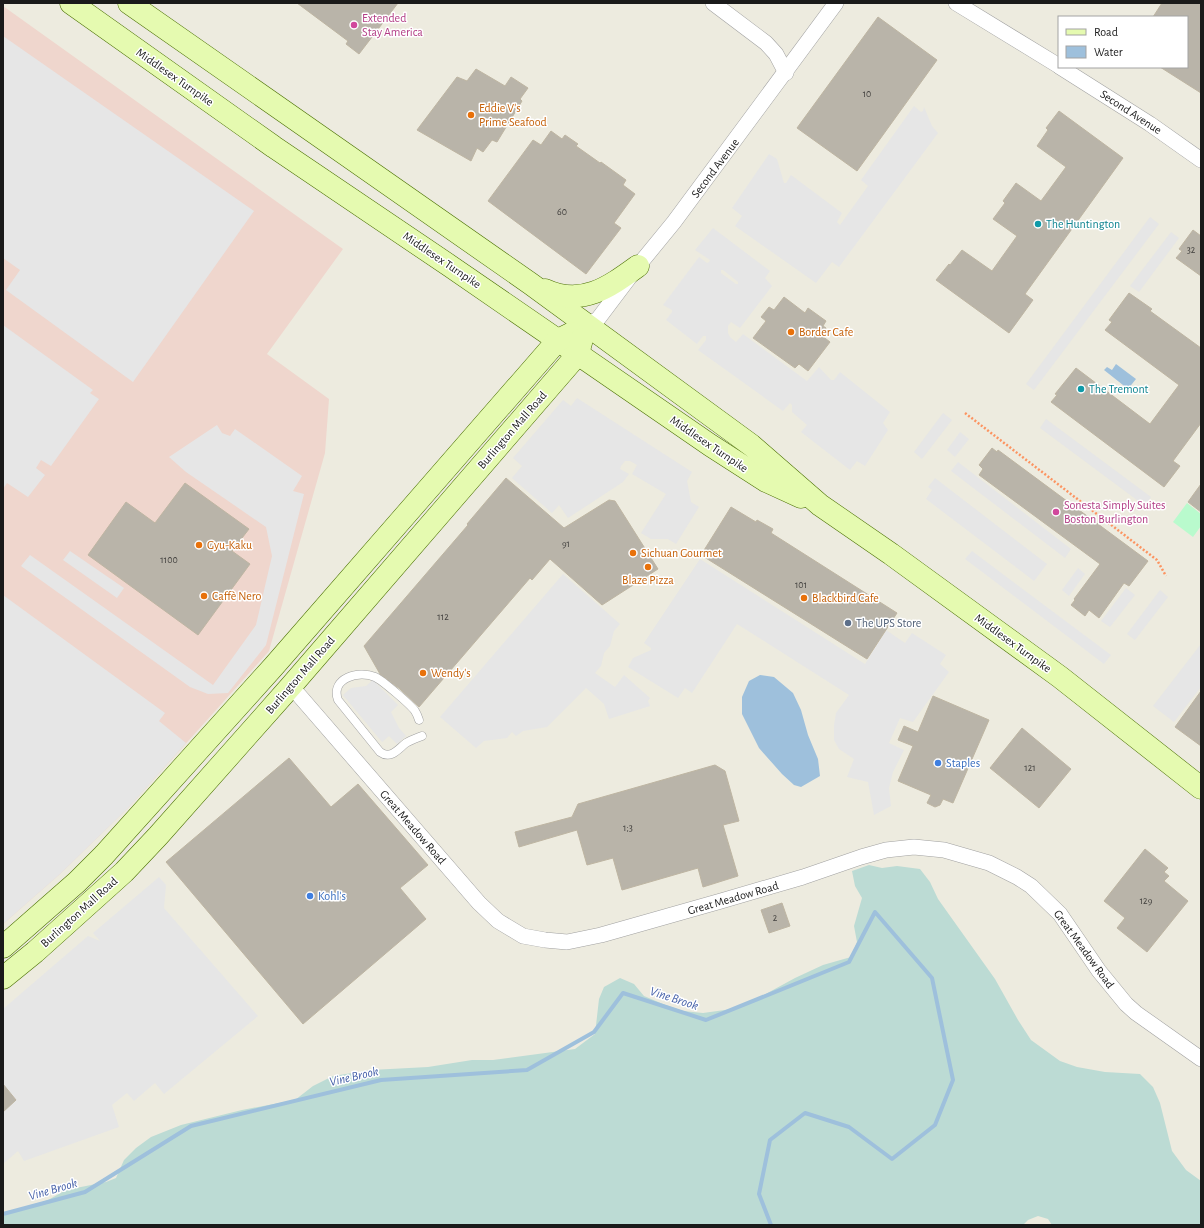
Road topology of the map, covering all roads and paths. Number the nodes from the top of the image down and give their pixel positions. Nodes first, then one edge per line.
1 (71, 3) edge
2 (129, 3) edge
3 (713, 3) edge
4 (836, 3) edge
5 (956, 3) edge
6 (1058, 66) edge
7 (1062, 68) edge
8 (786, 73) junction
9 (1201, 160) edge
10 (638, 266) junction
11 (531, 284) junction
12 (586, 326) junction
13 (558, 340) junction
14 (578, 354) junction
15 (965, 413) dead end
16 (820, 505) junction
17 (1166, 576) dead end
18 (274, 666) junction
19 (291, 686) junction
20 (419, 720) dead end
21 (422, 736) dead end
22 (1201, 788) edge
23 (3, 947) edge
24 (3, 978) edge
25 (1201, 1059) edge

1 - 13 main road, Middlesex Turnpike
2 - 11 main road, Middlesex Turnpike
3 - 8 street
4 - 8 street, Second Avenue
5 - 6 street, Second Avenue
7 - 9 street, Second Avenue
8 - 10 street, Second Avenue
10 - 11 main road
10 - 12 street, Second Avenue
11 - 12 main road, Middlesex Turnpike
12 - 13 main road
12 - 14 main road
12 - 16 main road, Middlesex Turnpike
13 - 14 main road, Middlesex Turnpike
13 - 18 main road, Burlington Mall Road
14 - 16 main road, Middlesex Turnpike
14 - 19 main road, Burlington Mall Road
15 - 17 path
16 - 22 main road, Middlesex Turnpike
18 - 19 main road
18 - 23 main road, Burlington Mall Road
19 - 24 main road, Burlington Mall Road
19 - 25 street, Great Meadow Road
20 - 21 lane

